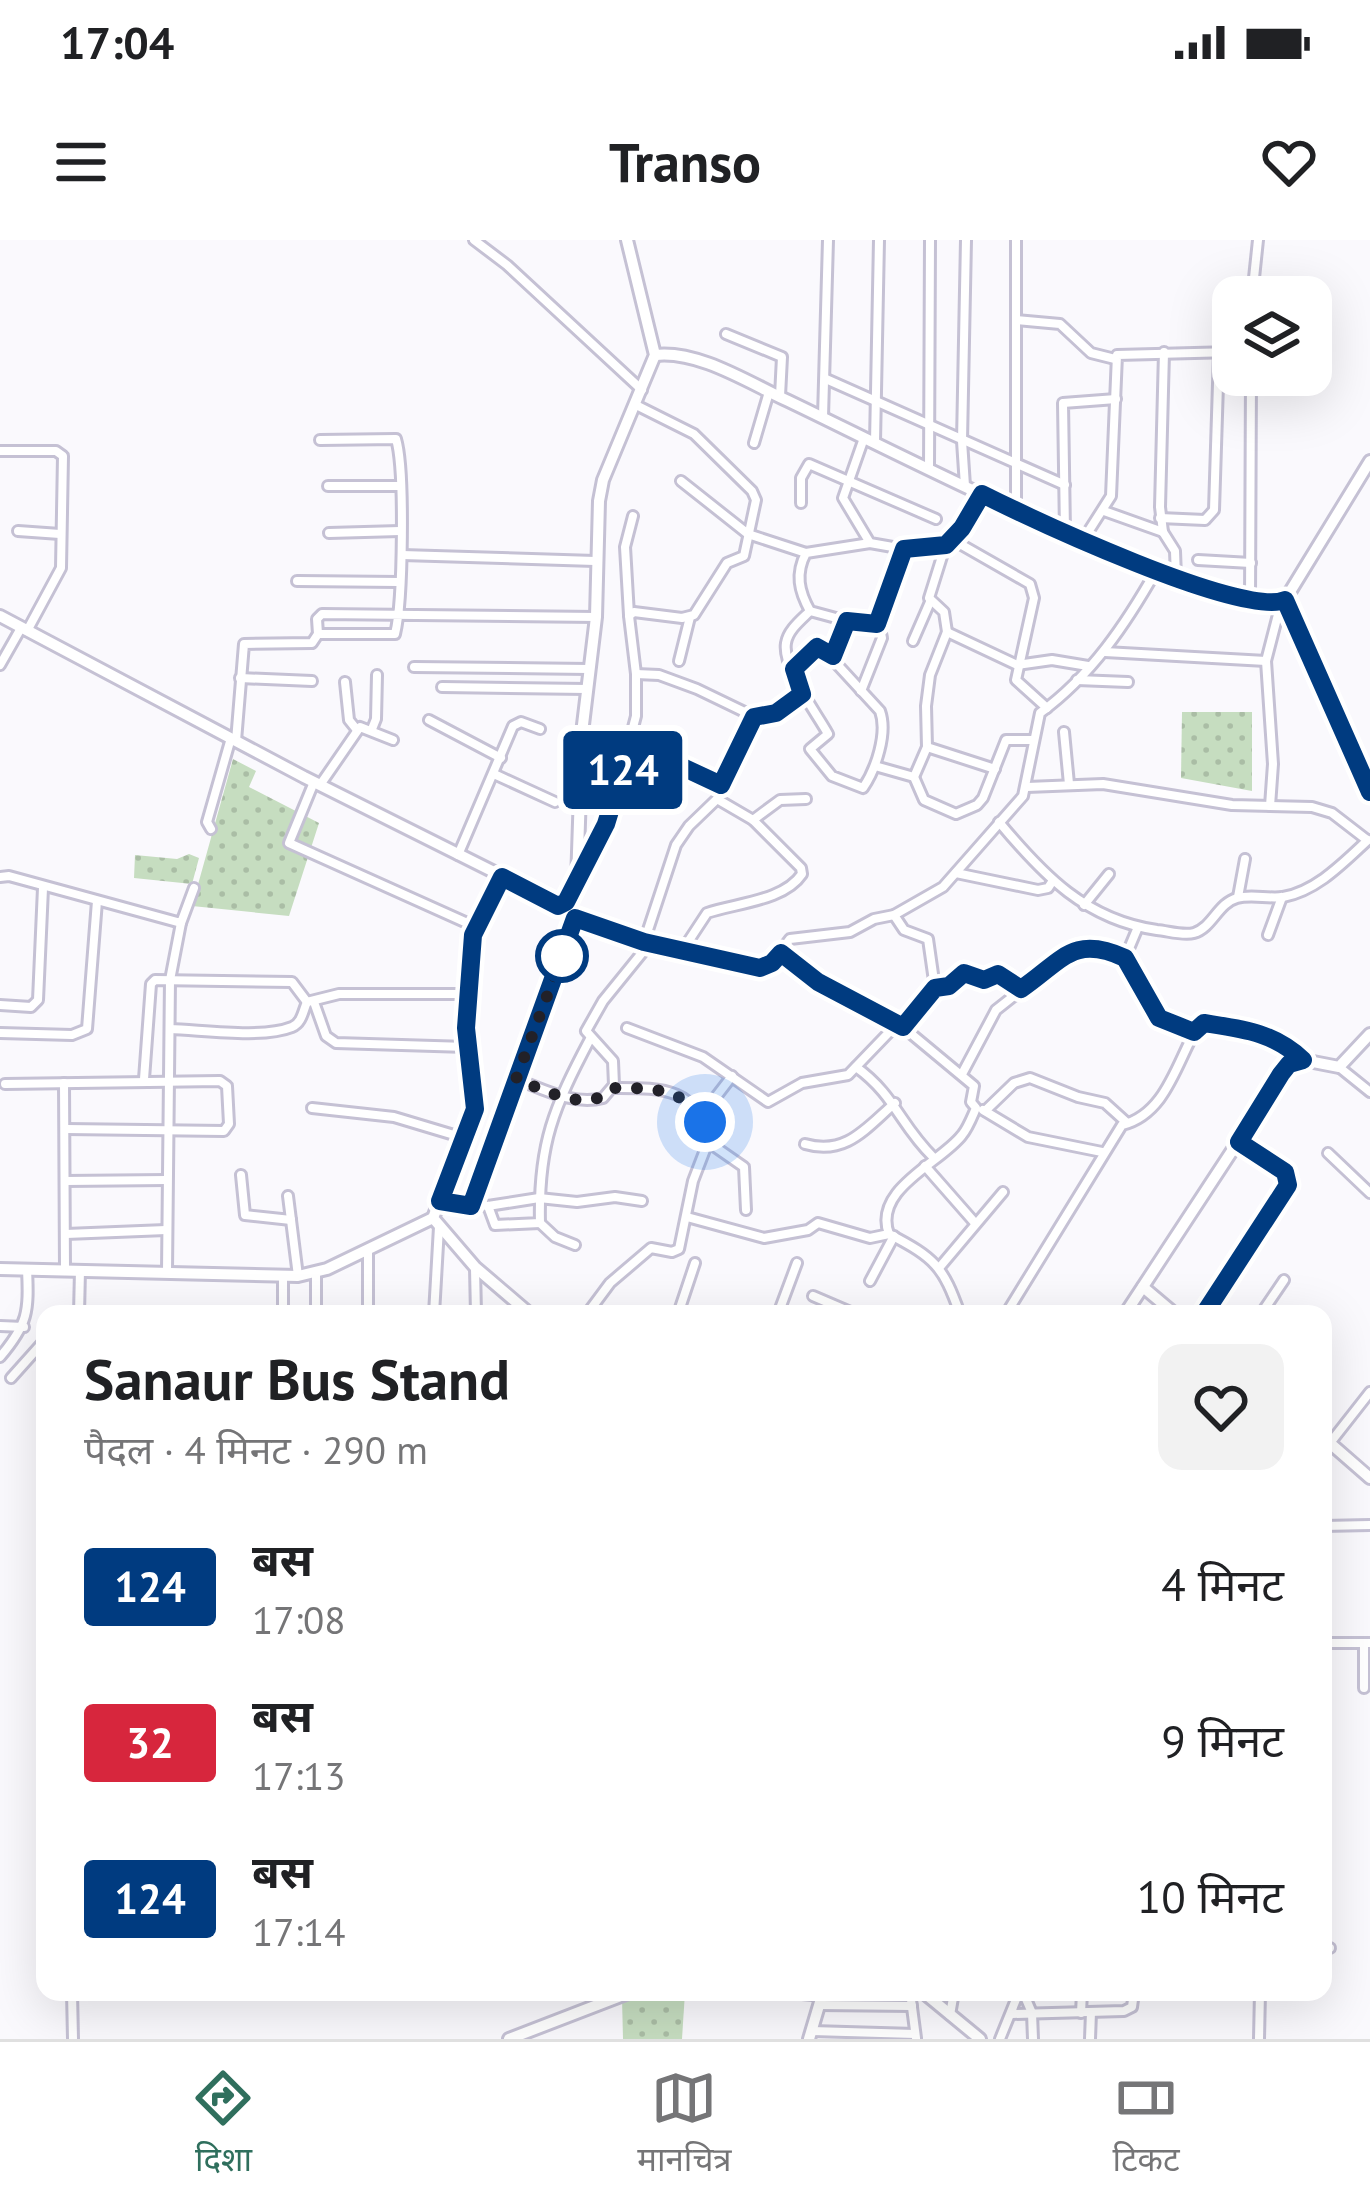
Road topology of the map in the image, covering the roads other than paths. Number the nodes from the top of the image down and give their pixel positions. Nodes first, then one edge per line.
1 (473, 240) edge
2 (627, 240) edge
3 (828, 240) edge
4 (879, 240) edge
5 (930, 240) edge
6 (966, 240) edge
7 (1016, 240) edge
8 (1258, 240) edge
9 (1254, 276) edge
10 (1016, 320) junction
11 (726, 334) dead end
12 (1164, 352) junction
13 (1212, 352) edge
14 (655, 356) junction
15 (1116, 360) junction
16 (826, 379) junction
17 (642, 390) junction
18 (775, 394) junction
19 (1218, 396) edge
20 (1251, 396) edge
21 (1116, 399) junction
22 (876, 400) junction
23 (636, 405) junction
24 (823, 417) junction
25 (929, 422) junction
26 (870, 439) junction
27 (320, 440) dead end
28 (962, 441) junction
29 (754, 443) dead end
30 (0, 451) edge
31 (1370, 461) edge
32 (1016, 464) junction
33 (929, 471) junction
34 (848, 481) junction
35 (681, 482) dead end
36 (1065, 485) junction
37 (328, 486) dead end
38 (399, 486) junction
39 (965, 488) junction
40 (982, 494) junction
41 (801, 503) dead end
42 (1104, 511) junction
43 (1016, 512) junction
44 (632, 516) dead end
45 (1160, 518) junction
46 (936, 519) dead end
47 (18, 531) dead end
48 (400, 531) junction
49 (1163, 532) junction
50 (328, 533) dead end
51 (748, 533) junction
52 (60, 534) junction
53 (1065, 534) junction
54 (1082, 541) junction
55 (949, 543) junction
56 (870, 544) junction
57 (904, 549) junction
58 (806, 553) junction
59 (402, 555) junction
60 (1198, 560) dead end
61 (595, 561) junction
62 (1251, 563) junction
63 (1157, 569) junction
64 (1176, 577) junction
65 (297, 581) dead end
66 (399, 582) junction
67 (1250, 600) junction
68 (930, 602) junction
69 (1283, 602) junction
70 (810, 611) junction
71 (398, 614) junction
72 (0, 616) edge
73 (596, 616) junction
74 (629, 616) junction
75 (690, 617) junction
76 (847, 621) junction
77 (877, 624) junction
78 (24, 629) junction
79 (946, 632) junction
80 (318, 634) junction
81 (913, 641) dead end
82 (1104, 652) junction
83 (3, 653) edge
84 (833, 656) junction
85 (1266, 661) junction
86 (679, 662) dead end
87 (0, 665) edge
88 (1017, 665) junction
89 (414, 667) dead end
90 (1090, 667) junction
91 (589, 669) junction
92 (794, 669) junction
93 (636, 674) junction
94 (377, 675) dead end
95 (241, 678) junction
96 (1076, 680) junction
97 (312, 681) dead end
98 (345, 682) dead end
99 (1129, 682) dead end
100 (442, 688) dead end
101 (587, 689) junction
102 (861, 691) junction
103 (802, 694) junction
104 (1047, 708) junction
105 (754, 717) junction
106 (429, 720) dead end
107 (371, 729) junction
108 (540, 729) dead end
109 (357, 730) junction
110 (1064, 732) dead end
111 (234, 740) junction
112 (393, 740) dead end
113 (1032, 740) junction
114 (631, 743) junction
115 (927, 747) junction
116 (501, 758) junction
117 (875, 766) junction
118 (994, 769) junction
119 (494, 774) junction
120 (914, 777) junction
121 (317, 783) junction
122 (1069, 784) junction
123 (721, 785) junction
124 (1027, 787) junction
125 (1370, 792) edge
126 (581, 794) junction
127 (616, 796) junction
128 (717, 799) junction
129 (806, 799) dead end
130 (555, 802) dead end
131 (1270, 806) junction
132 (752, 820) junction
133 (999, 822) junction
134 (211, 829) dead end
135 (1369, 841) edge
136 (458, 855) junction
137 (1245, 859) dead end
138 (956, 873) junction
139 (1109, 874) dead end
140 (0, 877) edge
141 (502, 877) junction
142 (577, 882) junction
143 (1052, 882) junction
144 (43, 888) junction
145 (194, 888) dead end
146 (1282, 897) junction
147 (1238, 898) junction
148 (97, 901) junction
149 (1084, 905) junction
150 (562, 906) junction
151 (894, 916) junction
152 (575, 918) junction
153 (181, 923) junction
154 (476, 927) junction
155 (1138, 927) junction
156 (1268, 935) dead end
157 (647, 943) junction
158 (684, 949) junction
159 (781, 953) junction
160 (1125, 958) junction
161 (170, 980) junction
162 (935, 988) junction
163 (1021, 989) junction
164 (470, 994) junction
165 (311, 1002) junction
166 (0, 1005) edge
167 (900, 1025) junction
168 (627, 1028) dead end
169 (170, 1029) junction
170 (1194, 1032) junction
171 (0, 1034) edge
172 (1370, 1034) edge
173 (590, 1040) junction
174 (467, 1047) junction
175 (1303, 1060) junction
176 (856, 1067) junction
177 (1339, 1067) junction
178 (962, 1074) junction
179 (732, 1076) junction
180 (143, 1079) junction
181 (170, 1079) junction
182 (516, 1079) junction
183 (64, 1083) junction
184 (5, 1084) dead end
185 (613, 1088) junction
186 (1370, 1093) edge
187 (560, 1096) junction
188 (895, 1103) junction
189 (312, 1108) dead end
190 (981, 1110) junction
191 (702, 1115) junction
192 (1126, 1122) junction
193 (66, 1129) junction
194 (169, 1132) junction
195 (466, 1138) junction
196 (708, 1142) junction
197 (1239, 1142) junction
198 (805, 1144) dead end
199 (1102, 1152) junction
200 (1328, 1154) dead end
201 (933, 1157) junction
202 (925, 1166) junction
203 (242, 1175) dead end
204 (167, 1180) junction
205 (65, 1181) junction
206 (1003, 1192) dead end
207 (1370, 1193) edge
208 (288, 1196) dead end
209 (539, 1198) junction
210 (440, 1201) junction
211 (642, 1202) dead end
212 (471, 1206) junction
213 (488, 1206) junction
214 (746, 1210) dead end
215 (687, 1216) junction
216 (291, 1220) junction
217 (436, 1222) junction
218 (540, 1222) junction
219 (975, 1223) junction
220 (166, 1230) junction
221 (66, 1234) junction
222 (892, 1235) junction
223 (575, 1245) dead end
224 (368, 1249) junction
225 (694, 1262) dead end
226 (797, 1263) dead end
227 (475, 1267) junction
228 (939, 1268) junction
229 (0, 1269) edge
230 (27, 1270) junction
231 (64, 1270) junction
232 (80, 1270) junction
233 (167, 1271) junction
234 (316, 1273) junction
235 (284, 1276) junction
236 (298, 1276) junction
237 (1284, 1280) dead end
238 (870, 1281) dead end
239 (1143, 1287) junction
240 (813, 1296) dead end
241 (80, 1305) edge
242 (283, 1305) edge
243 (316, 1305) edge
244 (368, 1305) edge
245 (434, 1305) edge
246 (476, 1305) edge
247 (513, 1305) edge
248 (594, 1305) edge
249 (681, 1305) edge
250 (781, 1305) edge
251 (834, 1305) edge
252 (957, 1305) edge
253 (1011, 1305) edge
254 (1131, 1305) edge
255 (1164, 1305) edge
256 (1210, 1305) edge
257 (1267, 1305) edge
258 (0, 1326) edge
259 (24, 1327) junction
260 (36, 1350) edge
261 (0, 1357) edge
262 (11, 1378) dead end
263 (1370, 1392) edge
264 (1332, 1434) edge
265 (1332, 1444) edge
266 (1368, 1472) edge
267 (1370, 1525) edge
268 (1332, 1526) edge
269 (1332, 1642) edge
270 (1367, 1643) edge
271 (1364, 1688) dead end
272 (72, 2001) edge
273 (608, 2001) edge
274 (821, 2001) edge
275 (856, 2001) edge
276 (911, 2001) edge
277 (933, 2001) edge
278 (952, 2001) edge
279 (1017, 2001) edge
280 (1026, 2001) edge
281 (1084, 2001) edge
282 (1132, 2001) edge
283 (1260, 2001) edge
284 (912, 2006) junction
285 (1086, 2012) junction
286 (1032, 2013) junction
287 (1012, 2014) junction
288 (950, 2016) junction
289 (810, 2035) edge
290 (916, 2037) edge
291 (73, 2039) edge
292 (509, 2039) edge
293 (980, 2039) edge
294 (1000, 2039) edge
295 (1033, 2039) edge
296 (1090, 2039) edge
297 (1259, 2039) edge

1 - 17 street
2 - 14 street
3 - 16 street
4 - 22 street
5 - 25 street
6 - 28 street
7 - 10 street
8 - 9 street
10 - 15 street
10 - 32 street
11 - 18 street
12 - 13 street
12 - 15 street
12 - 45 street
14 - 17 street
14 - 18 street
15 - 21 street
16 - 22 street
16 - 24 street
17 - 23 street
18 - 24 street
18 - 29 street
19 - 45 street
20 - 62 street
21 - 36 street
21 - 42 street
22 - 25 street
22 - 26 street
23 - 51 street
23 - 61 street
24 - 26 street
25 - 28 street
25 - 33 street
26 - 33 street
26 - 34 street
27 - 38 street
28 - 32 street
28 - 39 street
30 - 52 street
31 - 69 street
32 - 36 street
32 - 43 street
33 - 39 street
34 - 41 street
34 - 46 street
34 - 56 street
35 - 51 street
36 - 53 street
37 - 38 street
38 - 48 street
39 - 40 street
40 - 43 street
40 - 55 street
42 - 49 street
42 - 54 street
43 - 53 street
44 - 74 street
45 - 49 street
47 - 52 street
48 - 50 street
48 - 59 street
49 - 64 street
51 - 58 street
51 - 75 street
52 - 78 street
53 - 54 street
54 - 63 street
55 - 57 street
55 - 68 street
55 - 88 street
56 - 57 street
56 - 58 street
57 - 77 street
58 - 70 street
59 - 61 street
59 - 66 street
60 - 62 street
61 - 73 street
62 - 67 street
63 - 64 street
63 - 82 street
64 - 67 street
65 - 66 street
66 - 71 street
67 - 69 street
68 - 79 street
68 - 81 street
69 - 85 street
69 - 125 street
70 - 76 street
70 - 92 street
71 - 73 street
71 - 80 street
71 - 80 street
72 - 78 street
73 - 91 street
74 - 75 street
74 - 93 street
75 - 86 street
76 - 77 street
76 - 84 street
77 - 102 street
78 - 83 street
78 - 111 street
79 - 88 street
79 - 115 street
80 - 95 street
82 - 85 street
82 - 90 street
83 - 87 street
84 - 92 street
84 - 102 street
85 - 131 street
88 - 90 street
88 - 104 street
89 - 91 street
90 - 96 street
91 - 101 street
92 - 103 street
93 - 105 street
93 - 114 street
94 - 107 street
95 - 97 street
95 - 111 street
96 - 99 street
96 - 104 street
98 - 109 street
100 - 101 street
101 - 126 street
102 - 117 street
103 - 105 street
103 - 117 street
104 - 113 street
105 - 123 street
106 - 116 street
107 - 109 street
107 - 112 street
108 - 116 street
109 - 121 street
110 - 122 street
111 - 121 street
111 - 134 street
113 - 118 street
113 - 124 street
114 - 123 street
114 - 127 street
115 - 118 street
115 - 120 street
116 - 119 street
117 - 120 street
118 - 120 street
119 - 130 street
119 - 136 street
121 - 136 street
121 - 154 street
122 - 124 street
122 - 131 street
123 - 128 street
124 - 133 street
126 - 127 street
126 - 142 street
127 - 142 street
128 - 132 street
128 - 157 street
129 - 132 street
131 - 135 street
132 - 158 street
133 - 138 street
133 - 143 street
135 - 146 street
136 - 141 street
137 - 147 street
138 - 143 street
138 - 151 street
139 - 149 street
140 - 144 street
141 - 150 street
141 - 154 street
142 - 150 street
143 - 149 street
144 - 148 street
144 - 166 street
145 - 153 street
146 - 147 street
146 - 156 street
147 - 155 street
148 - 153 street
148 - 171 street
149 - 155 street
150 - 152 street
151 - 159 street
151 - 162 street
152 - 157 street
152 - 182 street
153 - 161 street
154 - 164 street
155 - 160 street
157 - 158 street
157 - 173 street
158 - 159 street
159 - 167 street
160 - 163 street
160 - 170 street
161 - 165 street
161 - 169 street
161 - 180 street
162 - 163 street
162 - 167 street
163 - 178 street
164 - 165 street
164 - 174 street
165 - 169 street
165 - 174 street
167 - 176 street
167 - 178 street
168 - 179 street
169 - 181 street
170 - 175 street
170 - 192 street
172 - 177 street
173 - 185 street
173 - 187 street
174 - 195 street
175 - 177 street
175 - 197 street
176 - 179 street
176 - 188 street
177 - 186 street
178 - 190 street
179 - 191 street
180 - 181 street
180 - 183 street
181 - 194 street
181 - 194 street
182 - 187 street
182 - 212 street
183 - 184 street
183 - 193 street
185 - 187 street
185 - 191 street
187 - 209 street
188 - 198 street
188 - 201 street
189 - 195 street
190 - 192 street
190 - 199 street
190 - 201 street
191 - 196 street
192 - 199 street
193 - 194 street
193 - 205 street
194 - 204 street
195 - 210 street
196 - 214 street
196 - 215 street
197 - 239 street
197 - 256 street
199 - 253 street
200 - 207 street
201 - 202 street
202 - 219 street
202 - 222 street
203 - 216 street
204 - 205 street
204 - 220 street
205 - 221 street
206 - 219 street
208 - 216 street
209 - 211 street
209 - 213 street
209 - 218 street
210 - 212 street
210 - 217 street
212 - 213 street
213 - 218 street
215 - 222 street
215 - 248 street
216 - 236 street
217 - 224 street
217 - 227 street
217 - 245 street
218 - 223 street
219 - 228 street
220 - 221 street
220 - 233 street
221 - 231 street
222 - 228 street
222 - 238 street
224 - 234 street
224 - 244 street
225 - 249 street
226 - 250 street
227 - 246 street
227 - 247 street
228 - 252 street
229 - 230 street
230 - 231 street
230 - 259 street
231 - 232 street
232 - 233 street
232 - 241 street
233 - 235 street
234 - 236 street
234 - 243 street
235 - 236 street
235 - 242 street
237 - 257 street
239 - 254 street
239 - 255 street
240 - 251 street
258 - 259 street
259 - 261 street
260 - 262 street
263 - 264 street
265 - 266 street
267 - 268 street
269 - 270 street
270 - 271 street
272 - 291 street
273 - 292 street
274 - 289 street
275 - 284 street
276 - 284 street
277 - 288 street
278 - 288 street
279 - 287 street
280 - 286 street
281 - 285 street
282 - 285 street
283 - 297 street
284 - 290 street
285 - 286 street
285 - 296 street
286 - 287 street
286 - 295 street
287 - 294 street
288 - 293 street
289 - 290 street

